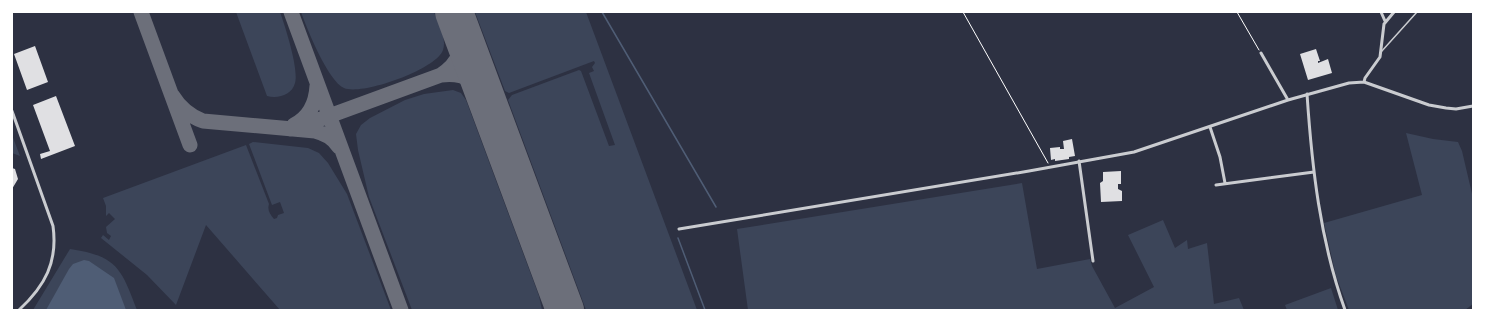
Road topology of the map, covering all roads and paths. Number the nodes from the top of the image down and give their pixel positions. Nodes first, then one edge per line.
1 (963, 12) edge
2 (1237, 12) edge
3 (1380, 12) edge
4 (1394, 12) edge
5 (1417, 12) edge
6 (1386, 21) junction
7 (1381, 52) junction
8 (1261, 53) joint
9 (1364, 82) junction
10 (1307, 94) junction
11 (1288, 100) junction
12 (1473, 106) edge
13 (12, 111) edge
14 (1210, 127) junction
15 (1079, 162) junction
16 (1050, 167) junction
17 (1314, 172) junction
18 (1225, 183) junction
19 (1216, 185) dead end
20 (679, 229) dead end
21 (1093, 261) dead end
22 (19, 310) edge
23 (1344, 310) edge

1 - 16 path
2 - 8 path
3 - 6 street
4 - 6 street
5 - 7 lane
6 - 7 street
7 - 9 street
8 - 11 street
9 - 10 street
9 - 12 street
10 - 11 street
10 - 17 street
11 - 14 street
13 - 22 street
14 - 15 street
14 - 18 street
15 - 16 street
15 - 21 street
16 - 20 street
17 - 18 street
17 - 23 street
18 - 19 street

